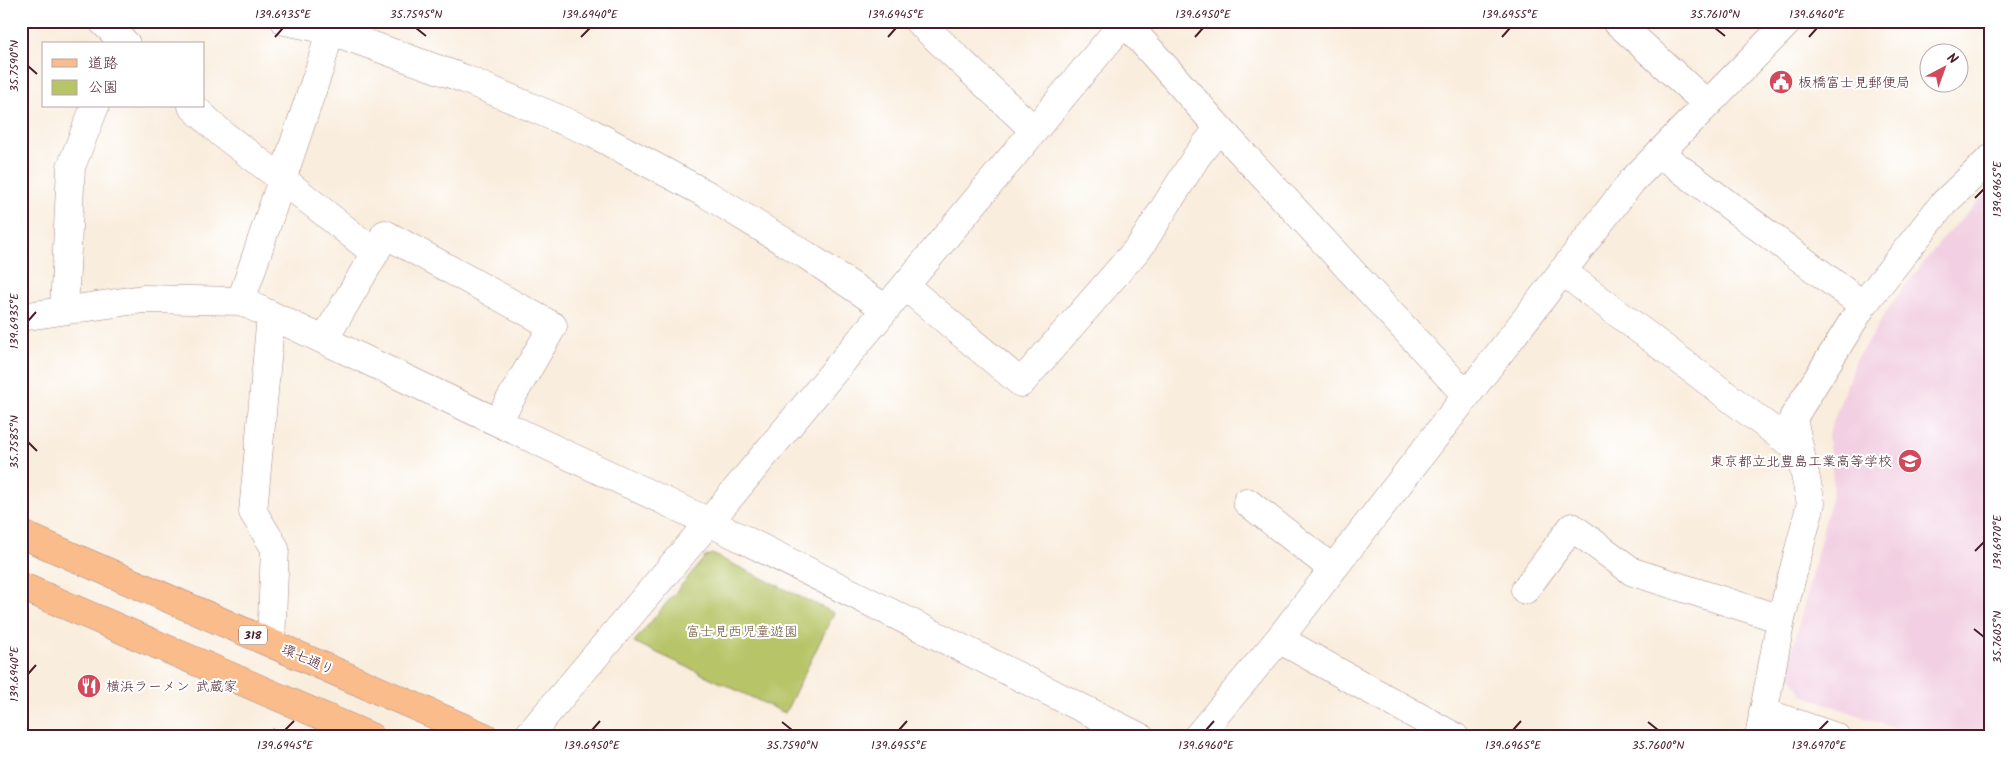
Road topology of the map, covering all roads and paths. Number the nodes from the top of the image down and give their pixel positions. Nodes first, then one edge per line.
1 (102, 21) edge
2 (285, 21) edge
3 (918, 21) edge
4 (1125, 21) edge
5 (1616, 21) edge
6 (1789, 21) edge
7 (331, 26) edge
8 (125, 37) edge
9 (1706, 104) junction
10 (94, 108) edge
11 (194, 108) edge
12 (1219, 128) junction
13 (1034, 130) junction
14 (1659, 153) junction
15 (1990, 159) edge
16 (282, 179) junction
17 (375, 253) junction
18 (1562, 271) junction
19 (904, 286) junction
20 (241, 301) junction
21 (1863, 305) junction
22 (886, 309) junction
23 (64, 310) junction
24 (271, 315) junction
25 (21, 318) edge
26 (324, 340) junction
27 (1466, 395) junction
28 (496, 422) junction
29 (1800, 451) junction
30 (1248, 502) dead end
31 (709, 522) junction
32 (21, 534) edge
33 (1333, 569) junction
34 (21, 586) edge
35 (1525, 590) dead end
36 (1781, 619) junction
37 (1279, 639) junction
38 (271, 643) junction
39 (1761, 724) edge
40 (371, 737) edge
41 (485, 737) edge
42 (528, 737) edge
43 (1140, 737) edge
44 (1197, 737) edge
45 (1455, 737) edge
46 (1836, 737) edge

1 - 8 street
2 - 7 street
3 - 13 street
4 - 12 street
4 - 13 street
5 - 9 street
6 - 9 street
7 - 16 street
7 - 22 street
9 - 14 street
10 - 23 street
11 - 16 street
12 - 19 street
12 - 27 street
13 - 19 street
14 - 18 street
14 - 21 street
15 - 21 street
16 - 17 street
16 - 20 street
17 - 26 street
17 - 28 street
18 - 27 street
18 - 29 street
19 - 22 street
20 - 23 street
20 - 24 street
21 - 29 street
22 - 31 street
23 - 25 street
24 - 26 street
24 - 38 street
26 - 28 street
27 - 33 street
28 - 31 street
29 - 36 street
30 - 33 street
31 - 42 street
31 - 43 street
32 - 38 main road, 環七通り / 318
33 - 37 street
34 - 40 main road
35 - 36 street
36 - 39 street
37 - 44 street
37 - 45 street
38 - 41 main road, 環七通り / 318
39 - 46 street

